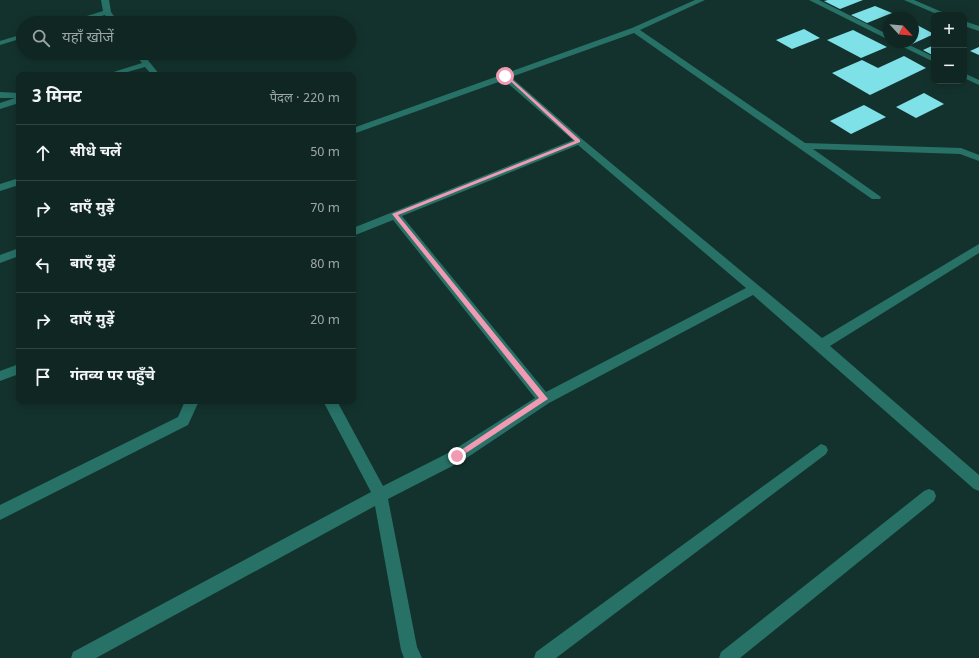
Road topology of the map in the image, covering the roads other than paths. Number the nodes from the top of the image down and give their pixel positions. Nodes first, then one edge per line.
1 (105, 0) edge
2 (701, 0) edge
3 (813, 0) edge
4 (908, 0) edge
5 (107, 12) junction
6 (938, 12) edge
7 (93, 16) edge
8 (110, 16) edge
9 (967, 24) edge
10 (979, 29) edge
11 (635, 30) junction
12 (883, 35) edge
13 (16, 38) edge
14 (0, 43) edge
15 (909, 48) edge
16 (931, 59) edge
17 (144, 60) edge
18 (147, 64) junction
19 (119, 72) edge
20 (154, 72) edge
21 (505, 76) junction
22 (967, 77) edge
23 (979, 83) edge
24 (0, 95) edge
25 (16, 96) edge
26 (16, 101) edge
27 (0, 106) edge
28 (356, 130) edge
29 (578, 141) junction
30 (803, 146) junction
31 (979, 158) edge
32 (16, 182) edge
33 (0, 188) edge
34 (876, 197) dead end
35 (395, 214) junction
36 (356, 231) edge
37 (979, 248) edge
38 (16, 253) edge
39 (0, 259) edge
40 (754, 289) junction
41 (821, 345) junction
42 (16, 370) edge
43 (0, 376) edge
44 (544, 399) junction
45 (191, 404) edge
46 (332, 404) edge
47 (821, 450) dead end
48 (979, 484) edge
49 (380, 495) junction
50 (929, 496) dead end
51 (0, 513) edge
52 (79, 658) edge
53 (414, 658) edge
54 (542, 658) edge
55 (727, 658) edge

1 - 5 street
2 - 11 street
3 - 12 street
4 - 6 street
5 - 7 street
5 - 8 street
9 - 10 street
11 - 21 street
11 - 30 street
13 - 14 street
15 - 16 street
17 - 18 street
18 - 19 street
18 - 20 street
21 - 28 street
21 - 29 street
22 - 23 street
24 - 25 street
26 - 27 street
29 - 35 street
29 - 40 street
30 - 31 street
30 - 34 street
32 - 33 street
35 - 36 street
35 - 44 street
37 - 41 street
38 - 39 street
40 - 41 street
40 - 44 street
41 - 48 street
42 - 43 street
44 - 49 street
45 - 51 street
46 - 49 street
47 - 54 street
49 - 52 street
49 - 53 street
50 - 55 street

